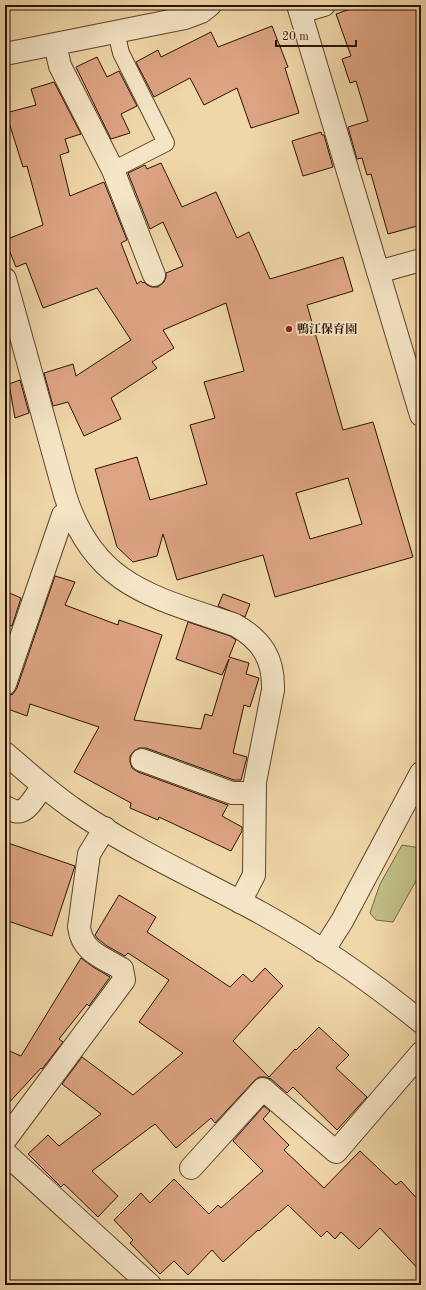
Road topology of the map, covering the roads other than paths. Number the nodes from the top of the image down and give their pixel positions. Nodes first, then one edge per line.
1 (210, 5) edge
2 (324, 5) edge
3 (299, 9) edge
4 (116, 32) junction
5 (56, 44) junction
6 (5, 54) edge
7 (113, 170) junction
8 (421, 260) edge
9 (378, 272) junction
10 (154, 275) dead end
11 (5, 279) edge
12 (418, 393) edge
13 (421, 415) edge
14 (70, 512) junction
15 (5, 684) edge
16 (5, 752) edge
17 (142, 760) dead end
18 (421, 773) edge
19 (43, 786) junction
20 (254, 793) junction
21 (5, 807) edge
22 (105, 828) junction
23 (240, 902) junction
24 (323, 951) junction
25 (421, 1022) edge
26 (421, 1053) edge
27 (5, 1140) edge
28 (5, 1153) edge
29 (190, 1168) dead end
30 (150, 1285) edge

1 - 4 street
2 - 3 street
3 - 9 street
4 - 5 street
4 - 7 lane
5 - 6 street
5 - 7 street
7 - 10 street
8 - 9 street
9 - 12 street
11 - 14 street
12 - 13 street
14 - 15 street
14 - 20 street
16 - 19 street
17 - 20 street
18 - 24 street
19 - 21 street
19 - 22 street
20 - 23 street
22 - 23 street
22 - 27 street
23 - 24 street
24 - 25 street
26 - 29 street
28 - 30 street

